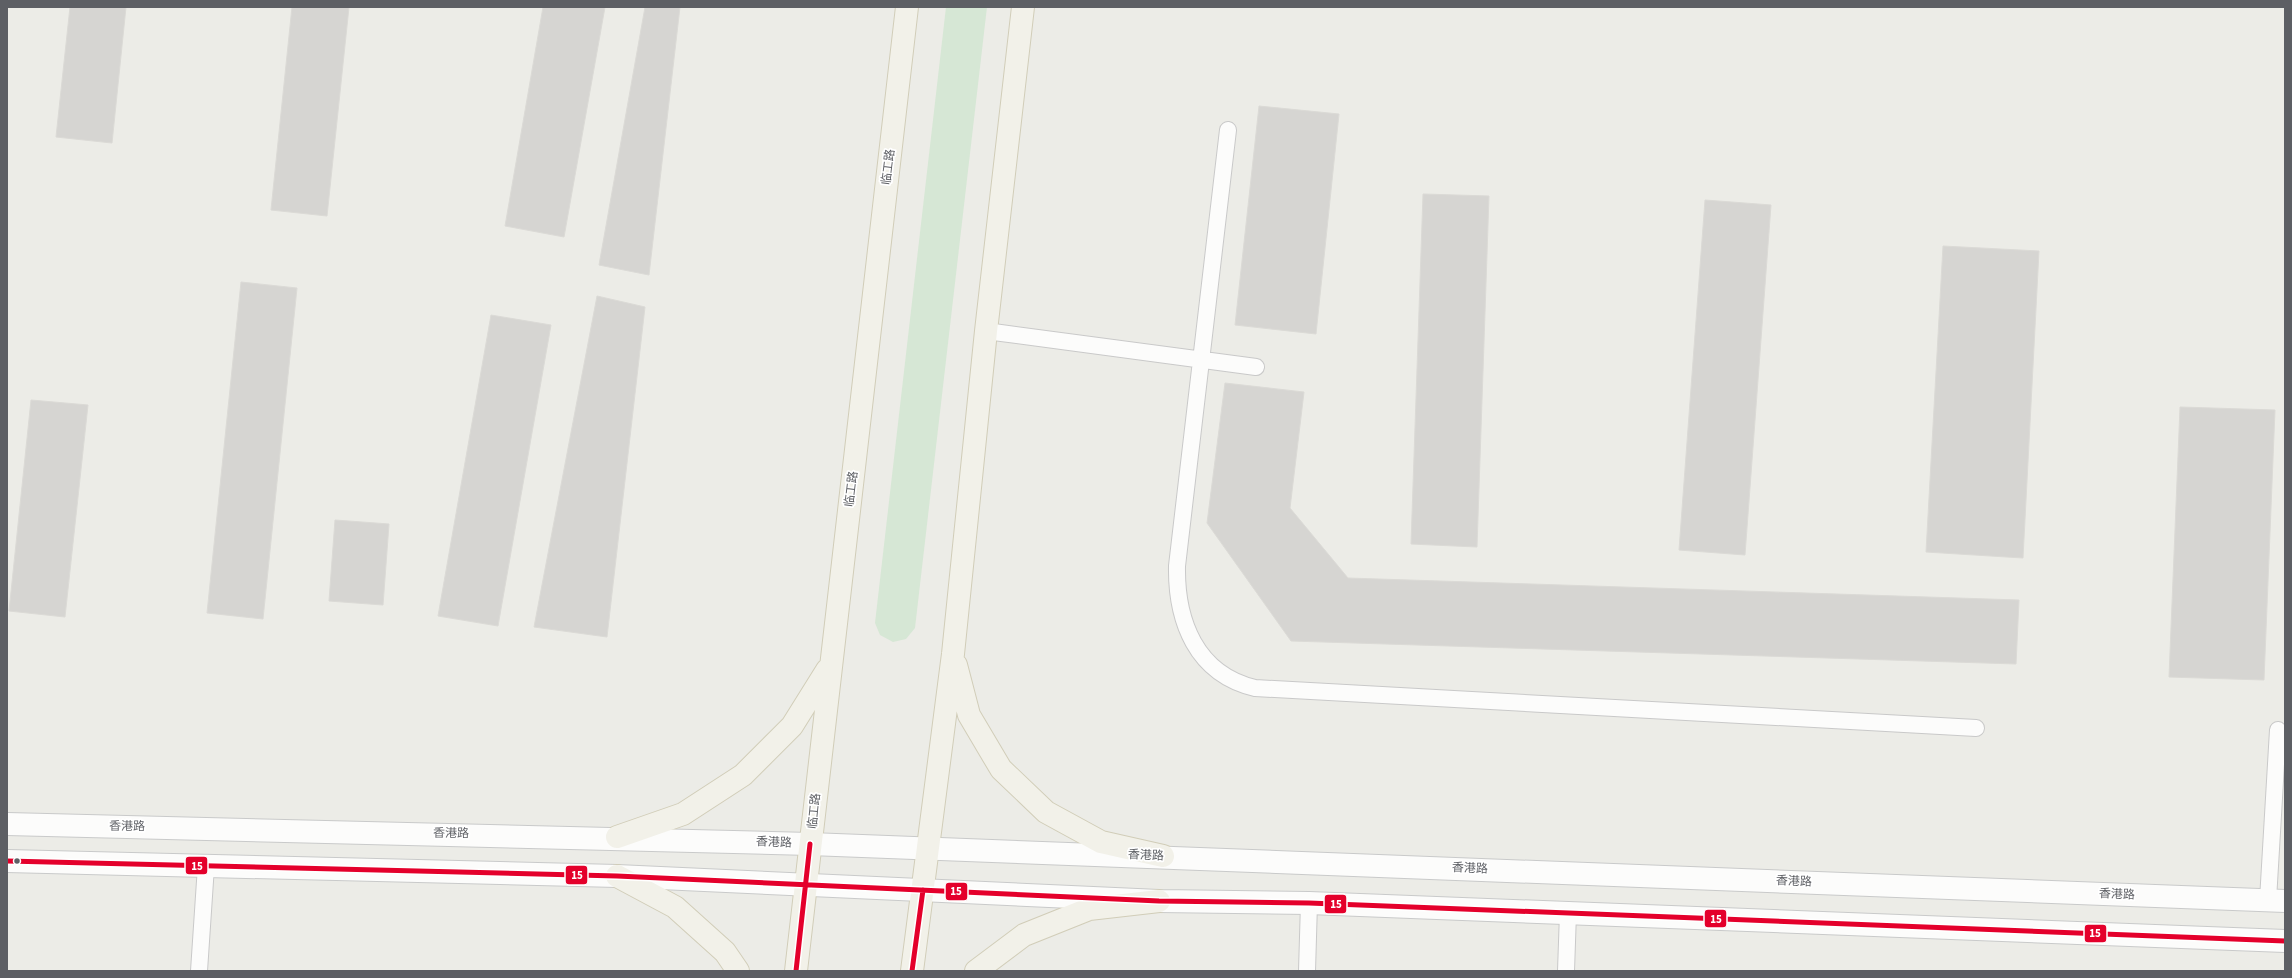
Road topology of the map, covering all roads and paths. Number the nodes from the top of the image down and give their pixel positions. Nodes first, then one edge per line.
1 (907, 7) edge
2 (1023, 7) edge
3 (1228, 130) dead end
4 (986, 331) junction
5 (1201, 359) junction
6 (1256, 367) dead end
7 (952, 654) junction
8 (830, 665) junction
9 (1976, 728) dead end
10 (2278, 730) dead end
11 (7, 824) edge
12 (617, 837) junction
13 (810, 844) junction
14 (928, 848) junction
15 (1163, 856) junction
16 (7, 861) edge
17 (206, 866) junction
18 (617, 876) junction
19 (805, 885) junction
20 (923, 890) junction
21 (2277, 900) edge
22 (1159, 901) junction
23 (1309, 903) junction
24 (1568, 913) junction
25 (2285, 941) edge
26 (199, 971) edge
27 (738, 971) edge
28 (796, 971) edge
29 (912, 971) edge
30 (976, 971) edge
31 (1307, 971) edge
32 (1566, 971) edge

1 - 8 main road, 临工路
2 - 4 main road
3 - 5 lane
4 - 5 lane
4 - 7 main road
5 - 6 lane
5 - 9 lane
7 - 14 main road
7 - 15 main road
8 - 12 main road
8 - 13 main road, 临工路
10 - 21 lane
11 - 12 main road, 香港路
12 - 13 main road, 香港路
13 - 14 main road, 香港路
13 - 19 main road, 临工路
14 - 15 main road, 香港路
14 - 20 main road
15 - 21 main road, 香港路
16 - 17 main road
17 - 18 main road
17 - 26 lane
18 - 19 main road
18 - 27 main road
19 - 20 main road
19 - 28 main road, 临工路
20 - 22 main road
20 - 29 main road
22 - 23 main road
22 - 30 main road
23 - 24 main road
23 - 31 lane
24 - 25 main road
24 - 32 lane

